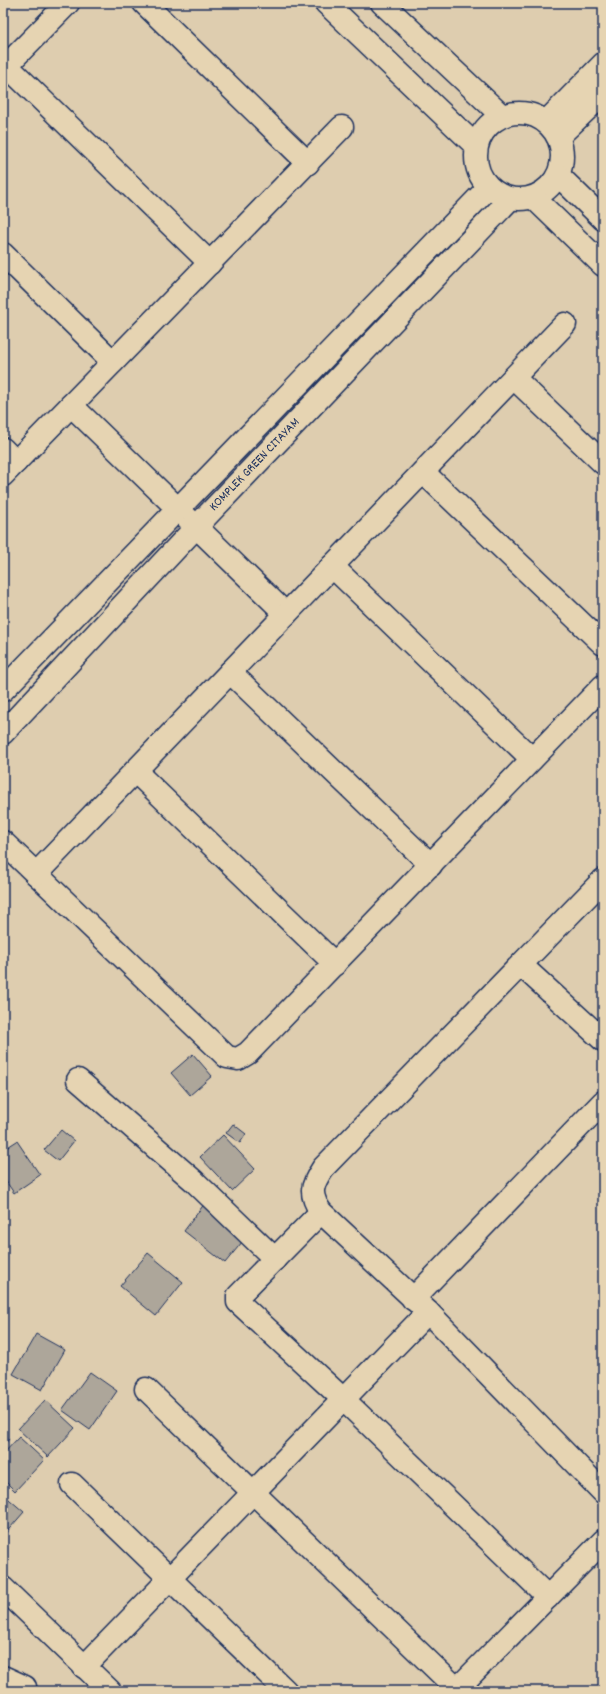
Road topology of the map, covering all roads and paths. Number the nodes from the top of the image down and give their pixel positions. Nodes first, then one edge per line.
1 (68, 3) edge
2 (144, 3) edge
3 (326, 3) edge
4 (382, 3) edge
5 (603, 64) edge
6 (4, 66) edge
7 (603, 94) edge
8 (501, 115) junction
9 (342, 127) dead end
10 (552, 130) junction
11 (475, 145) junction
12 (308, 163) junction
13 (558, 174) junction
14 (488, 188) junction
15 (534, 198) junction
16 (510, 199) junction
17 (603, 219) edge
18 (3, 254) edge
19 (210, 263) junction
20 (603, 265) edge
21 (566, 324) dead end
22 (114, 362) junction
23 (514, 378) junction
24 (72, 405) junction
25 (7, 462) edge
26 (603, 463) edge
27 (423, 472) junction
28 (178, 508) junction
29 (196, 526) junction
30 (332, 566) junction
31 (286, 614) junction
32 (603, 644) edge
33 (230, 672) junction
34 (603, 686) edge
35 (3, 690) edge
36 (3, 733) edge
37 (532, 759) junction
38 (134, 772) junction
39 (3, 842) edge
40 (431, 865) junction
41 (36, 874) junction
42 (603, 880) edge
43 (335, 964) junction
44 (521, 965) junction
45 (603, 1040) edge
46 (78, 1080) dead end
47 (603, 1102) edge
48 (321, 1212) junction
49 (275, 1259) junction
50 (420, 1306) junction
51 (146, 1389) dead end
52 (343, 1399) junction
53 (72, 1484) dead end
54 (603, 1492) edge
55 (253, 1493) junction
56 (603, 1541) edge
57 (170, 1579) junction
58 (3, 1588) edge
59 (548, 1597) junction
60 (84, 1667) junction
61 (3, 1677) edge
62 (25, 1686) dead end
63 (102, 1688) edge
64 (456, 1690) edge
65 (286, 1691) edge

1 - 6 street
2 - 12 street
3 - 11 street
4 - 8 street
5 - 10 street
6 - 19 street
7 - 10 street
8 - 10 street
8 - 11 street
9 - 12 street
10 - 13 street
11 - 14 street
12 - 19 street
13 - 15 street
13 - 17 street
14 - 16 street
14 - 28 street
15 - 16 street
15 - 20 street
16 - 29 street, KOMPLEK GREEN CITAYAM
18 - 22 street
19 - 22 street
21 - 23 street
22 - 24 street
23 - 26 street
23 - 27 street
24 - 25 street
24 - 28 street
27 - 30 street
27 - 32 street
28 - 29 street
28 - 35 street
29 - 31 street
29 - 36 street, KOMPLEK GREEN CITAYAM
30 - 31 street
30 - 37 street
31 - 33 street
33 - 38 street
33 - 40 street
34 - 37 street
37 - 40 street
38 - 41 street
38 - 43 street
39 - 41 street
40 - 43 street
41 - 43 street
42 - 44 street
44 - 45 street
44 - 48 street
46 - 49 street
47 - 50 street
48 - 49 street
48 - 50 street
49 - 52 street
50 - 52 street
50 - 54 street
51 - 55 street
52 - 55 street
52 - 59 street
53 - 57 street
55 - 57 street
55 - 64 street
56 - 59 street
57 - 60 street
57 - 65 street
58 - 60 street
59 - 64 street
60 - 63 street
61 - 62 street

